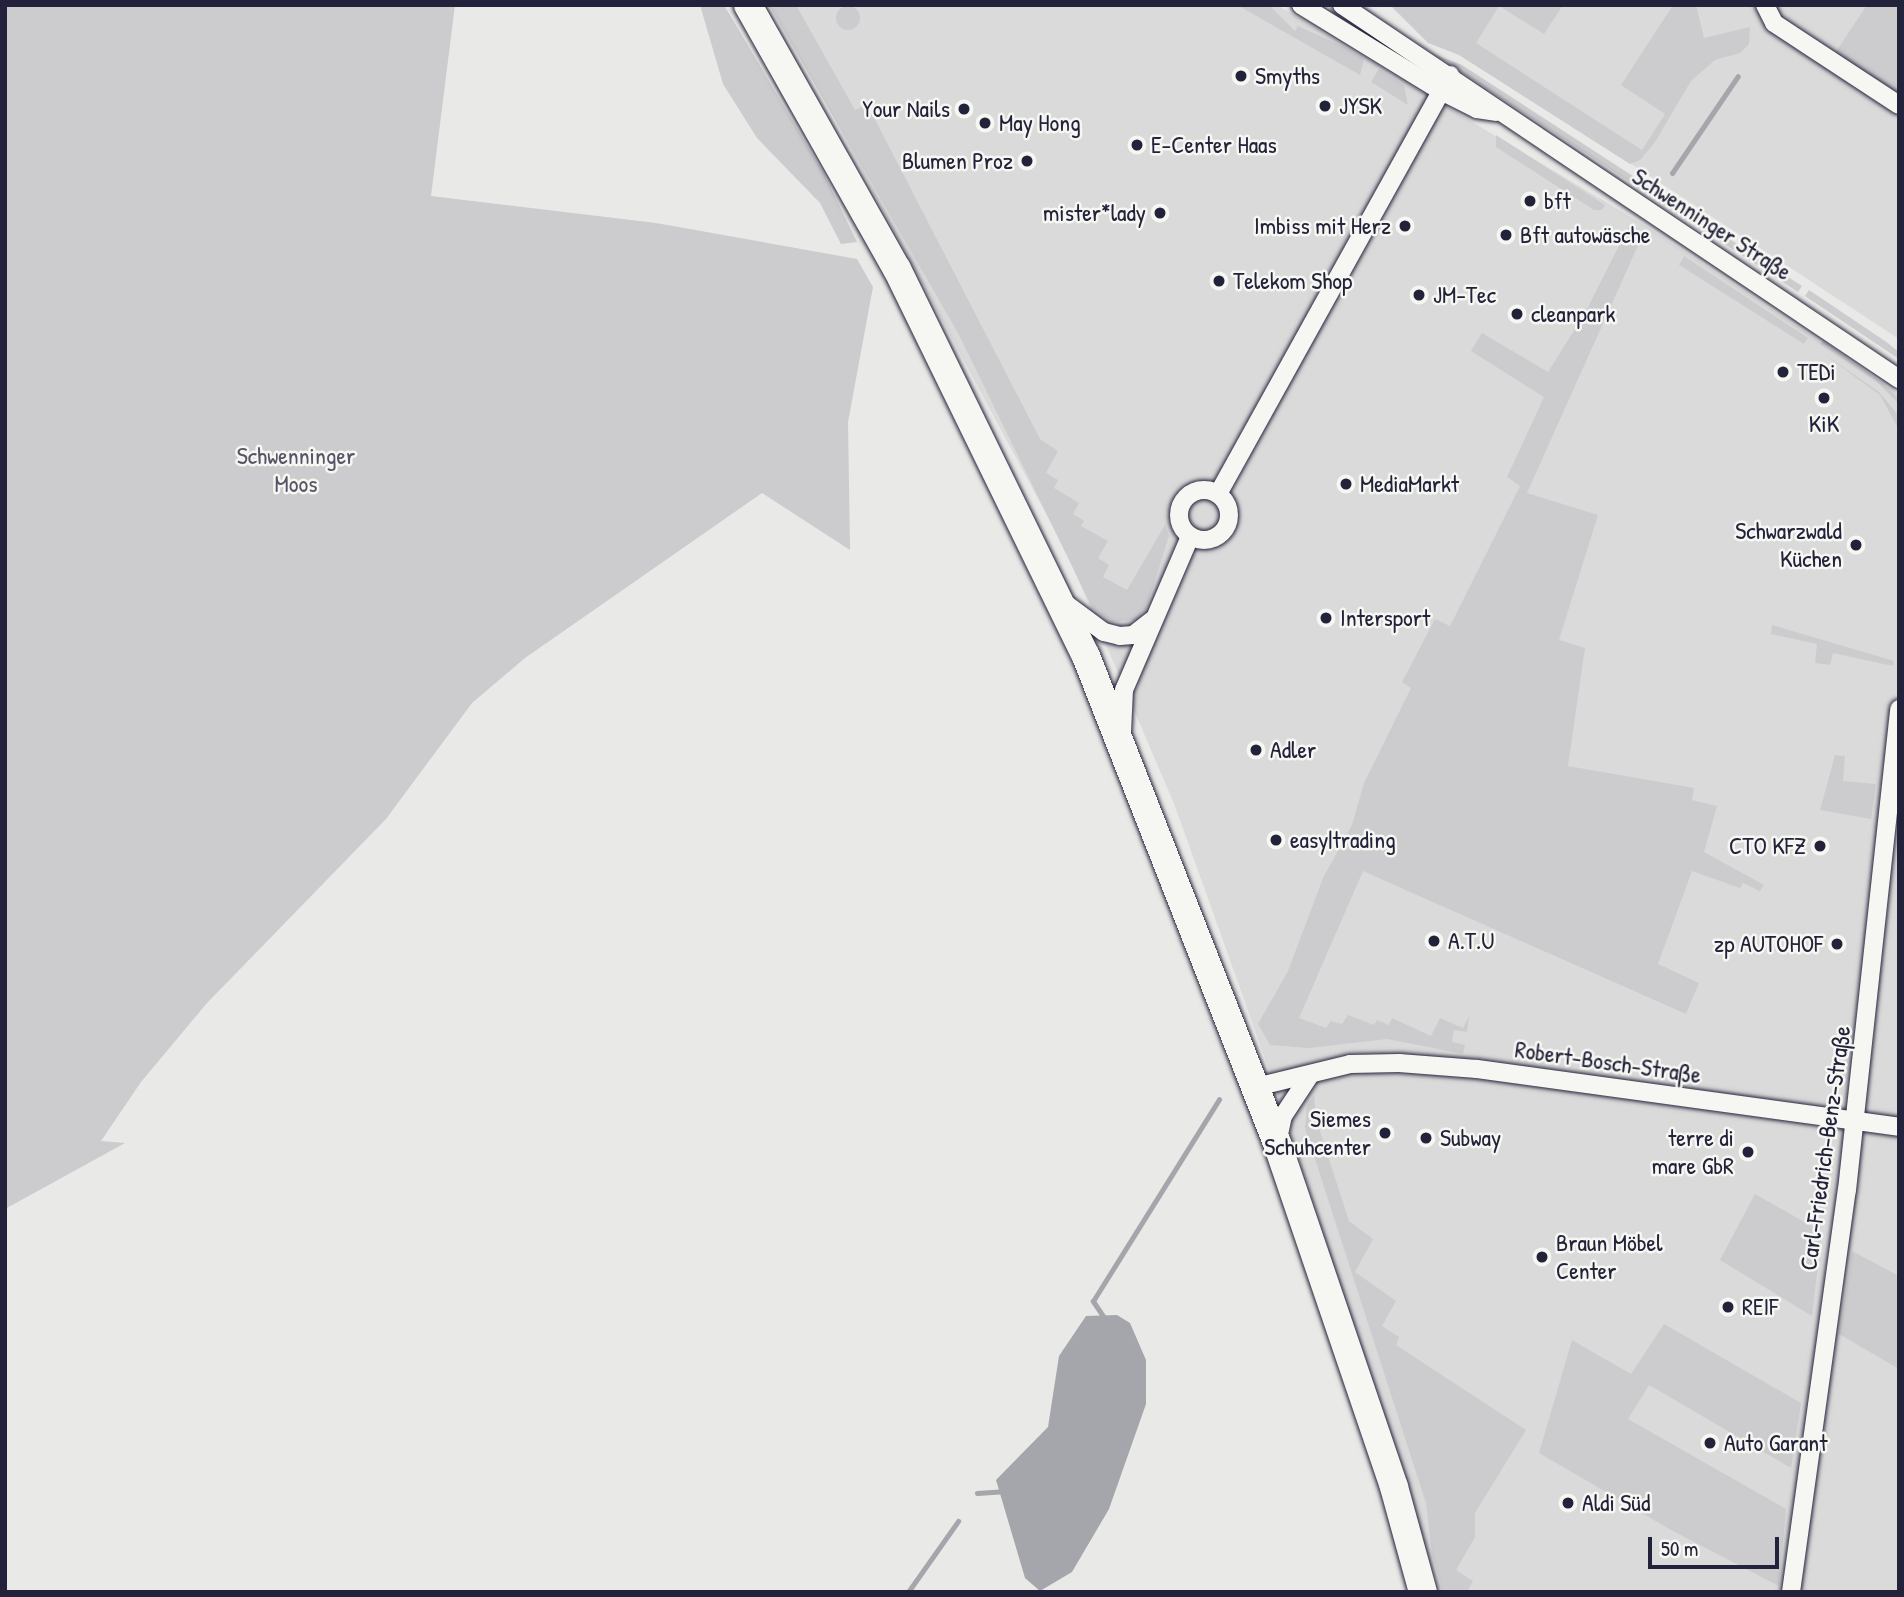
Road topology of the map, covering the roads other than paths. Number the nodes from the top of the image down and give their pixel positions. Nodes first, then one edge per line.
1 (748, 5) edge
2 (1301, 5) edge
3 (1342, 5) edge
4 (1765, 5) edge
5 (1450, 75) junction
6 (1441, 91) junction
7 (1899, 105) edge
8 (1496, 112) junction
9 (1899, 379) edge
10 (1218, 494) junction
11 (1189, 537) junction
12 (1063, 601) junction
13 (1155, 617) junction
14 (1899, 709) edge
15 (1122, 743) junction
16 (1310, 1074) junction
17 (1256, 1087) junction
18 (1854, 1118) junction
19 (1899, 1127) edge
20 (1277, 1143) junction
21 (1423, 1592) edge
22 (1791, 1592) edge

1 - 12 main road
2 - 6 street, Schwenninger Straße
3 - 5 street, Schwenninger Straße
4 - 7 street
5 - 6 street
5 - 8 street, Schwenninger Straße
6 - 8 street, Schwenninger Straße
6 - 10 street
8 - 9 street, Schwenninger Straße
10 - 11 street
10 - 11 street
11 - 13 street
12 - 13 street
12 - 15 main road
13 - 15 street
14 - 18 street, Carl-Friedrich-Benz-Straße
15 - 17 main road
16 - 17 street, Robert-Bosch-Straße
16 - 18 street, Robert-Bosch-Straße
16 - 20 street
17 - 20 main road
18 - 19 street, Robert-Bosch-Straße
18 - 22 street, Carl-Friedrich-Benz-Straße
20 - 21 main road

